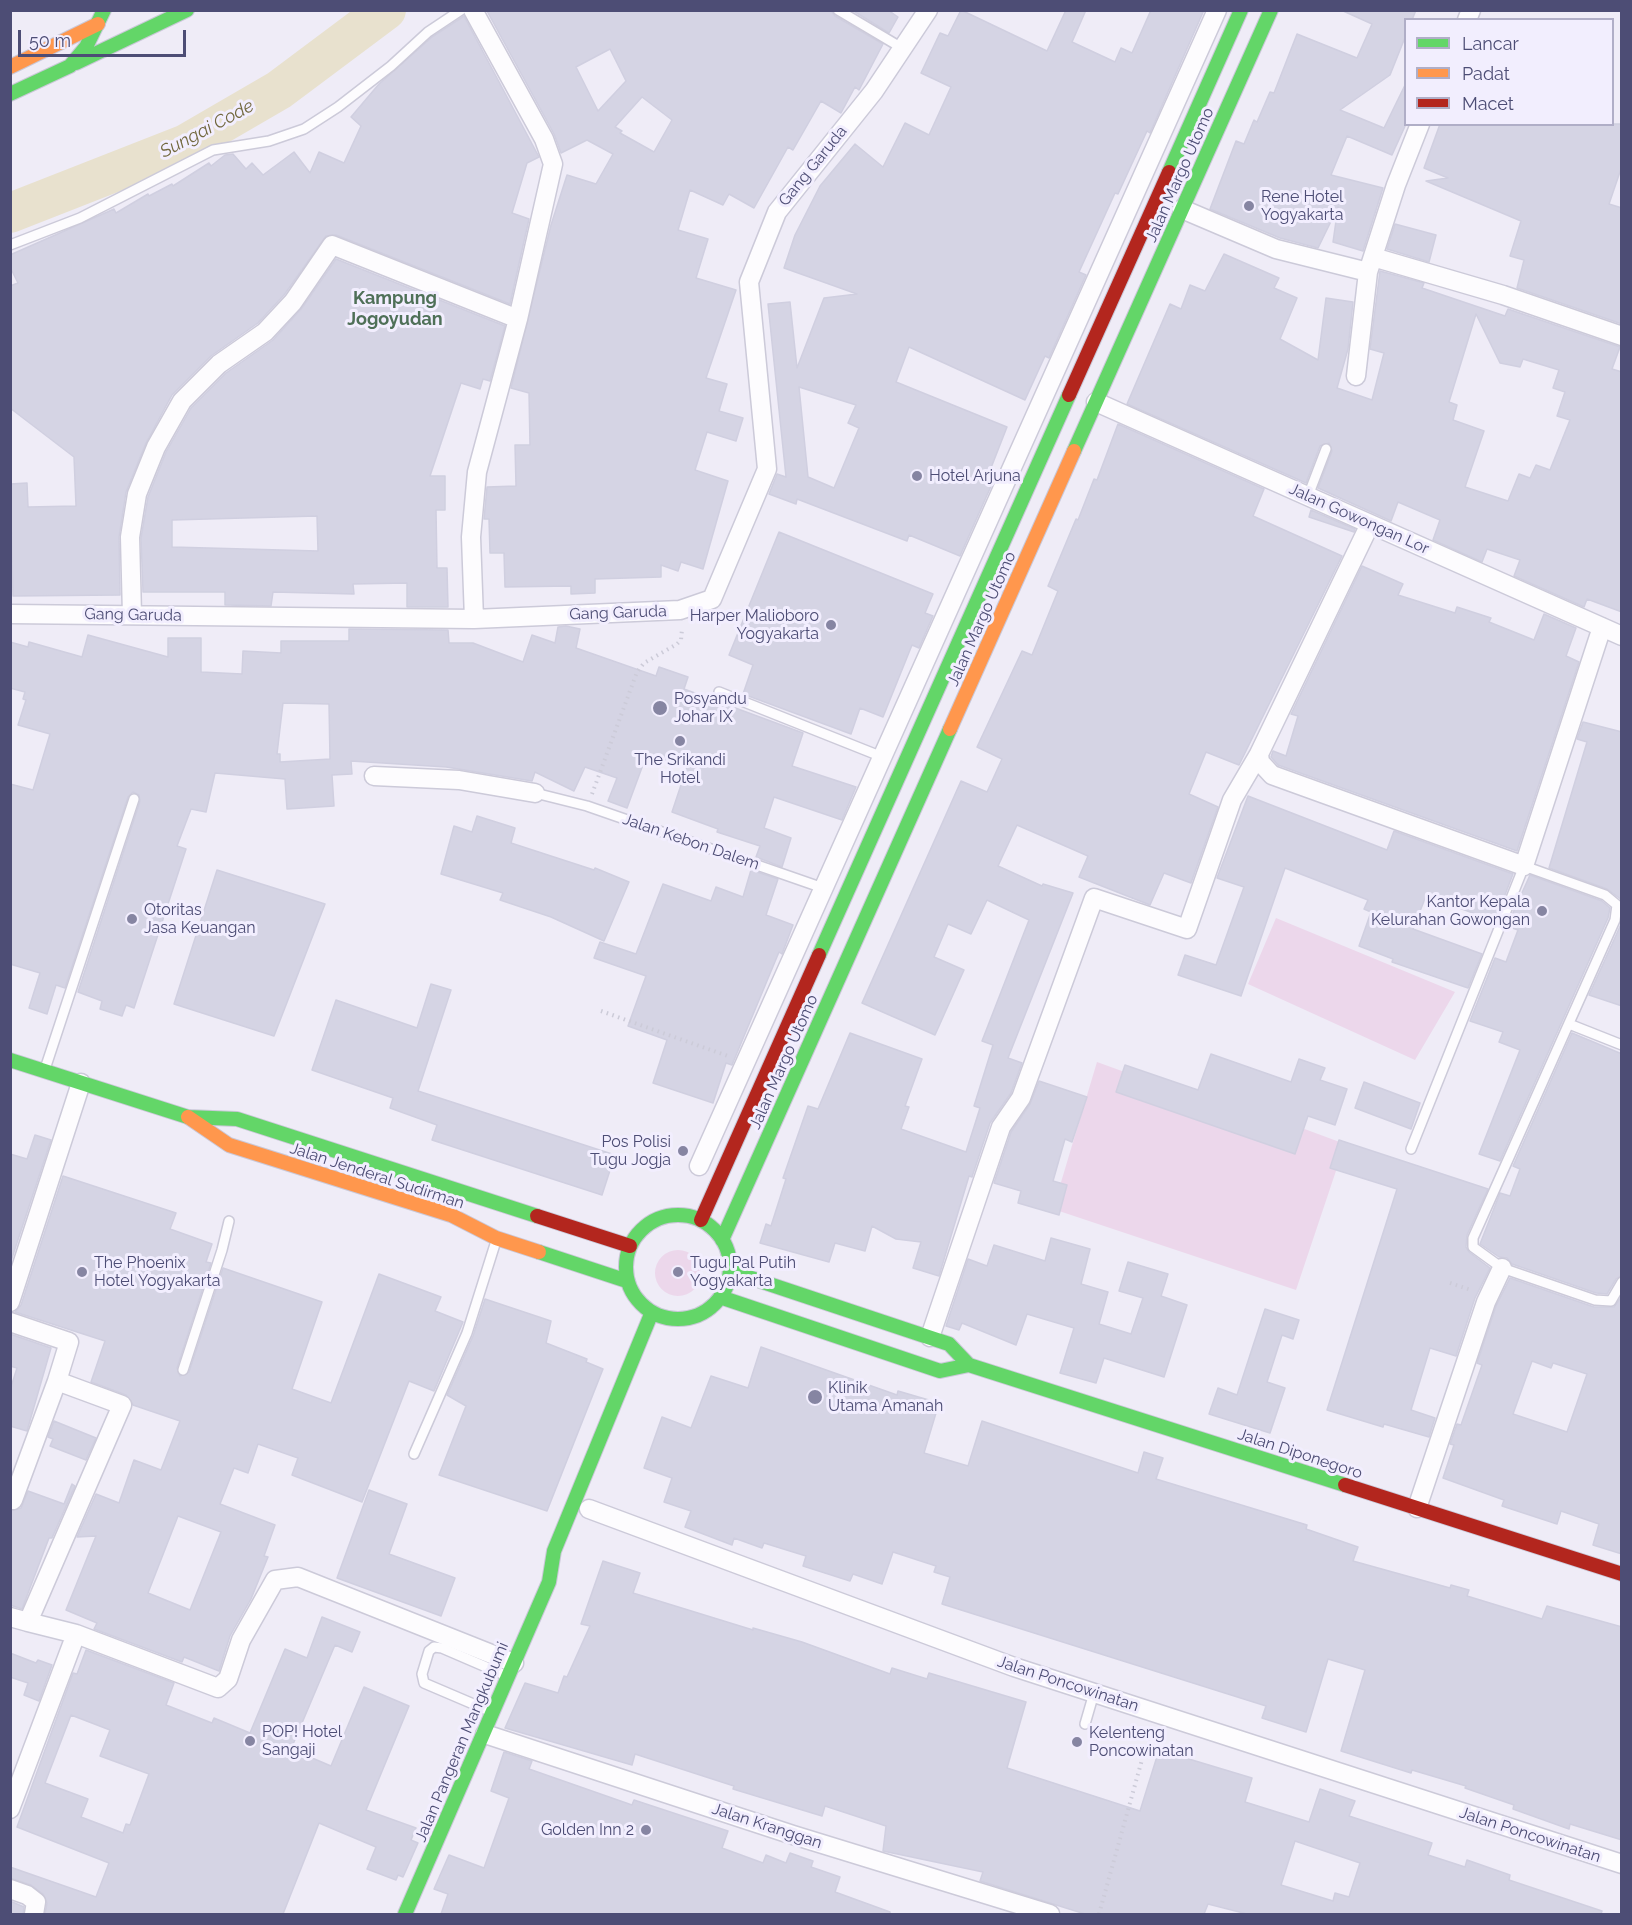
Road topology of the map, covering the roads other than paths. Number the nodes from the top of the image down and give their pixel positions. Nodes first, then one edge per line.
1 (104, 10) edge
2 (187, 10) edge
3 (461, 10) edge
4 (473, 10) edge
5 (838, 10) edge
6 (928, 10) edge
7 (1216, 10) edge
8 (1241, 10) edge
9 (1271, 10) edge
10 (98, 24) junction
11 (902, 48) junction
12 (1225, 48) junction
13 (1250, 58) junction
14 (70, 66) junction
15 (10, 67) edge
16 (10, 94) edge
17 (1419, 126) edge
18 (1181, 145) junction
19 (1206, 156) junction
20 (1182, 210) junction
21 (1137, 244) junction
22 (10, 245) edge
23 (1162, 255) junction
24 (1370, 265) junction
25 (518, 319) junction
26 (1622, 336) edge
27 (1356, 376) dead end
28 (1071, 391) junction
29 (1096, 402) junction
30 (1326, 449) dead end
31 (1308, 496) junction
32 (1370, 524) junction
33 (987, 580) junction
34 (1012, 591) junction
35 (10, 614) edge
36 (132, 615) junction
37 (474, 619) junction
38 (1602, 627) junction
39 (1622, 636) edge
40 (940, 685) junction
41 (718, 692) dead end
42 (965, 696) junction
43 (1259, 754) junction
44 (882, 756) junction
45 (904, 765) junction
46 (374, 776) dead end
47 (895, 785) junction
48 (535, 793) joint
49 (920, 796) junction
50 (134, 799) dead end
51 (1524, 866) junction
52 (823, 888) junction
53 (846, 897) junction
54 (871, 906) junction
55 (807, 984) junction
56 (832, 995) junction
57 (1569, 1024) junction
58 (1622, 1045) edge
59 (10, 1060) edge
60 (44, 1071) junction
61 (81, 1083) junction
62 (760, 1086) junction
63 (786, 1097) junction
64 (188, 1117) junction
65 (1410, 1149) dead end
66 (699, 1166) dead end
67 (389, 1168) junction
68 (381, 1193) junction
69 (701, 1220) junction
70 (229, 1221) dead end
71 (496, 1238) junction
72 (722, 1240) junction
73 (630, 1246) junction
74 (1502, 1268) junction
75 (730, 1271) junction
76 (627, 1281) junction
77 (1622, 1282) edge
78 (720, 1297) junction
79 (10, 1302) edge
80 (652, 1312) junction
81 (10, 1322) edge
82 (930, 1337) junction
83 (969, 1365) junction
84 (183, 1370) dead end
85 (57, 1381) junction
86 (414, 1454) dead end
87 (13, 1500) dead end
88 (590, 1508) dead end
89 (1417, 1508) junction
90 (568, 1557) dead end
91 (1622, 1574) edge
92 (549, 1582) junction
93 (19, 1620) edge
94 (76, 1634) junction
95 (512, 1670) junction
96 (1094, 1693) junction
97 (494, 1712) junction
98 (1086, 1724) dead end
99 (484, 1734) junction
100 (10, 1809) edge
101 (1622, 1864) edge
102 (10, 1889) edge
103 (34, 1914) edge
104 (405, 1914) edge
105 (1050, 1914) edge

1 - 10 main road
2 - 14 main road
3 - 22 lane
4 - 25 street
5 - 11 lane
6 - 11 street, Gang Garuda
7 - 44 street
8 - 12 main road, Jalan Margo Utomo
9 - 13 main road, Jalan Margo Utomo
10 - 14 main road
10 - 15 main road
11 - 37 street, Gang Garuda
12 - 13 main road
12 - 18 main road, Jalan Margo Utomo
13 - 19 main road, Jalan Margo Utomo
14 - 16 main road
17 - 24 street
18 - 19 main road
18 - 21 main road, Jalan Margo Utomo
19 - 20 main road, Jalan Margo Utomo
20 - 23 main road, Jalan Margo Utomo
20 - 24 street
21 - 23 main road
21 - 28 main road, Jalan Margo Utomo
23 - 29 main road, Jalan Margo Utomo
24 - 26 street
24 - 27 street
25 - 36 street
25 - 37 street
28 - 29 main road
28 - 33 main road, Jalan Margo Utomo
29 - 31 street, Jalan Gowongan Lor
29 - 34 main road, Jalan Margo Utomo
30 - 31 lane
31 - 32 street, Jalan Gowongan Lor
32 - 38 street, Jalan Gowongan Lor
32 - 43 street
33 - 34 main road
33 - 40 main road, Jalan Margo Utomo
34 - 42 main road, Jalan Margo Utomo
35 - 36 street, Gang Garuda
36 - 37 street, Gang Garuda
38 - 39 street, Jalan Gowongan Lor
38 - 51 street
40 - 42 main road
40 - 45 main road, Jalan Margo Utomo
41 - 44 lane
42 - 49 main road, Jalan Margo Utomo
43 - 51 street
43 - 82 street
44 - 45 lane
44 - 52 street
45 - 47 main road, Jalan Margo Utomo
46 - 48 street
47 - 49 main road
47 - 53 main road, Jalan Margo Utomo
48 - 52 lane, Jalan Kebon Dalem
49 - 54 main road, Jalan Margo Utomo
50 - 60 lane
51 - 57 lane
51 - 65 lane
52 - 53 lane, Jalan Kebon Dalem
52 - 66 street
53 - 54 main road
53 - 55 main road, Jalan Margo Utomo
54 - 56 main road, Jalan Margo Utomo
55 - 56 main road
55 - 62 main road, Jalan Margo Utomo
56 - 63 main road, Jalan Margo Utomo
57 - 58 lane
57 - 74 lane
59 - 60 main road, Jalan Jenderal Sudirman
60 - 61 main road, Jalan Jenderal Sudirman
61 - 64 main road, Jalan Jenderal Sudirman
61 - 79 street
62 - 63 main road
62 - 69 main road, Jalan Margo Utomo
63 - 72 main road, Jalan Margo Utomo
64 - 67 main road, Jalan Jenderal Sudirman
64 - 68 main road, Jalan Jenderal Sudirman
67 - 68 main road
67 - 73 main road, Jalan Jenderal Sudirman
68 - 71 main road, Jalan Jenderal Sudirman
69 - 72 main road
69 - 73 main road
70 - 84 lane
71 - 76 main road, Jalan Jenderal Sudirman
71 - 86 lane
72 - 75 main road
73 - 76 main road
74 - 77 lane
74 - 89 street
75 - 78 main road
75 - 82 main road, Jalan Diponegoro
76 - 80 main road
78 - 80 main road
78 - 83 main road, Jalan Diponegoro
80 - 92 main road, Jalan Pangeran Mangkubumi
81 - 85 street
82 - 83 main road, Jalan Diponegoro
83 - 89 main road, Jalan Diponegoro
85 - 87 street
85 - 93 street
88 - 96 street, Jalan Poncowinatan
89 - 91 main road, Jalan Diponegoro
90 - 92 main road, Jalan Pangeran Mangkubumi
92 - 95 main road, Jalan Pangeran Mangkubumi
93 - 94 street
94 - 95 street
94 - 100 street
95 - 97 main road, Jalan Pangeran Mangkubumi
95 - 97 lane
96 - 98 lane
96 - 101 street, Jalan Poncowinatan
97 - 99 main road, Jalan Pangeran Mangkubumi
99 - 104 main road, Jalan Pangeran Mangkubumi
99 - 105 street, Jalan Kranggan
102 - 103 street

